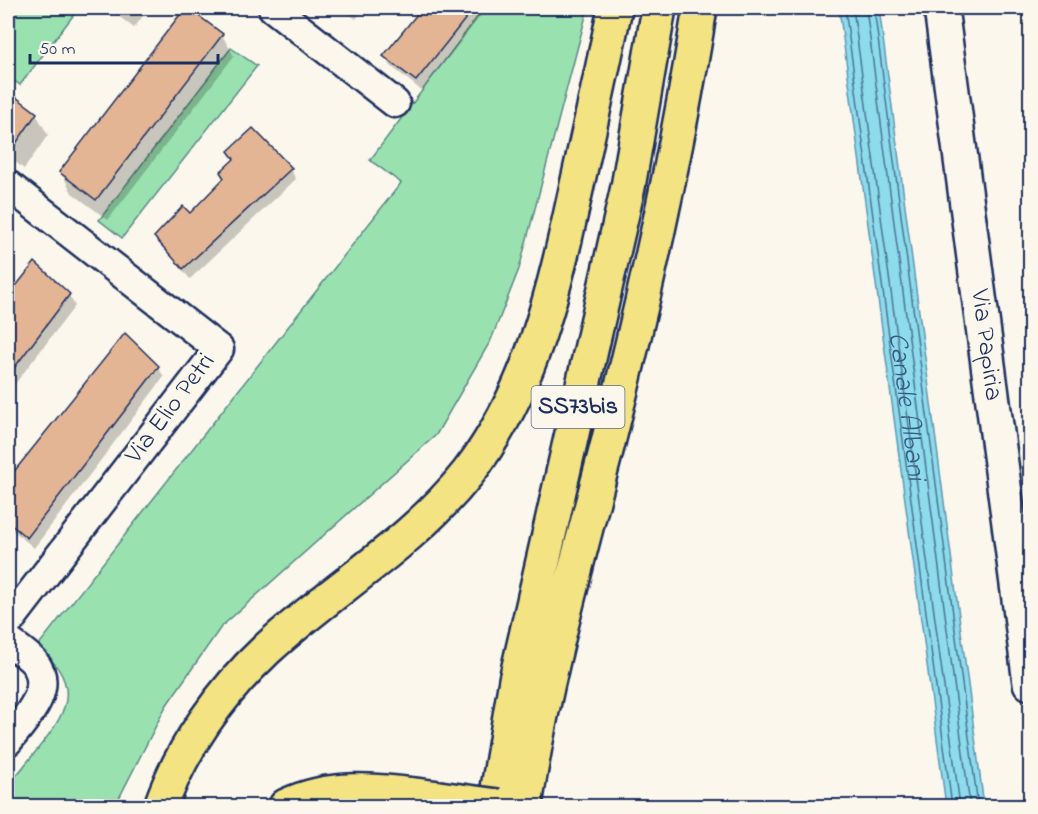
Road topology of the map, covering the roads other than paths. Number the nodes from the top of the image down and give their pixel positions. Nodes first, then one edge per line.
1 (273, 8) edge
2 (615, 8) edge
3 (659, 8) edge
4 (700, 8) edge
5 (941, 8) edge
6 (395, 103) dead end
7 (12, 197) edge
8 (8, 623) edge
9 (8, 641) edge
10 (1030, 683) edge
11 (8, 741) edge
12 (161, 807) edge
13 (286, 807) edge
14 (496, 807) edge
15 (525, 807) edge

1 - 6 street
2 - 12 main road
3 - 14 main road, SS73bis
4 - 15 main road, SS73bis
5 - 10 main road, Via Papiria
7 - 8 street, Via Elio Petri
9 - 11 street
13 - 14 main road, bridge

